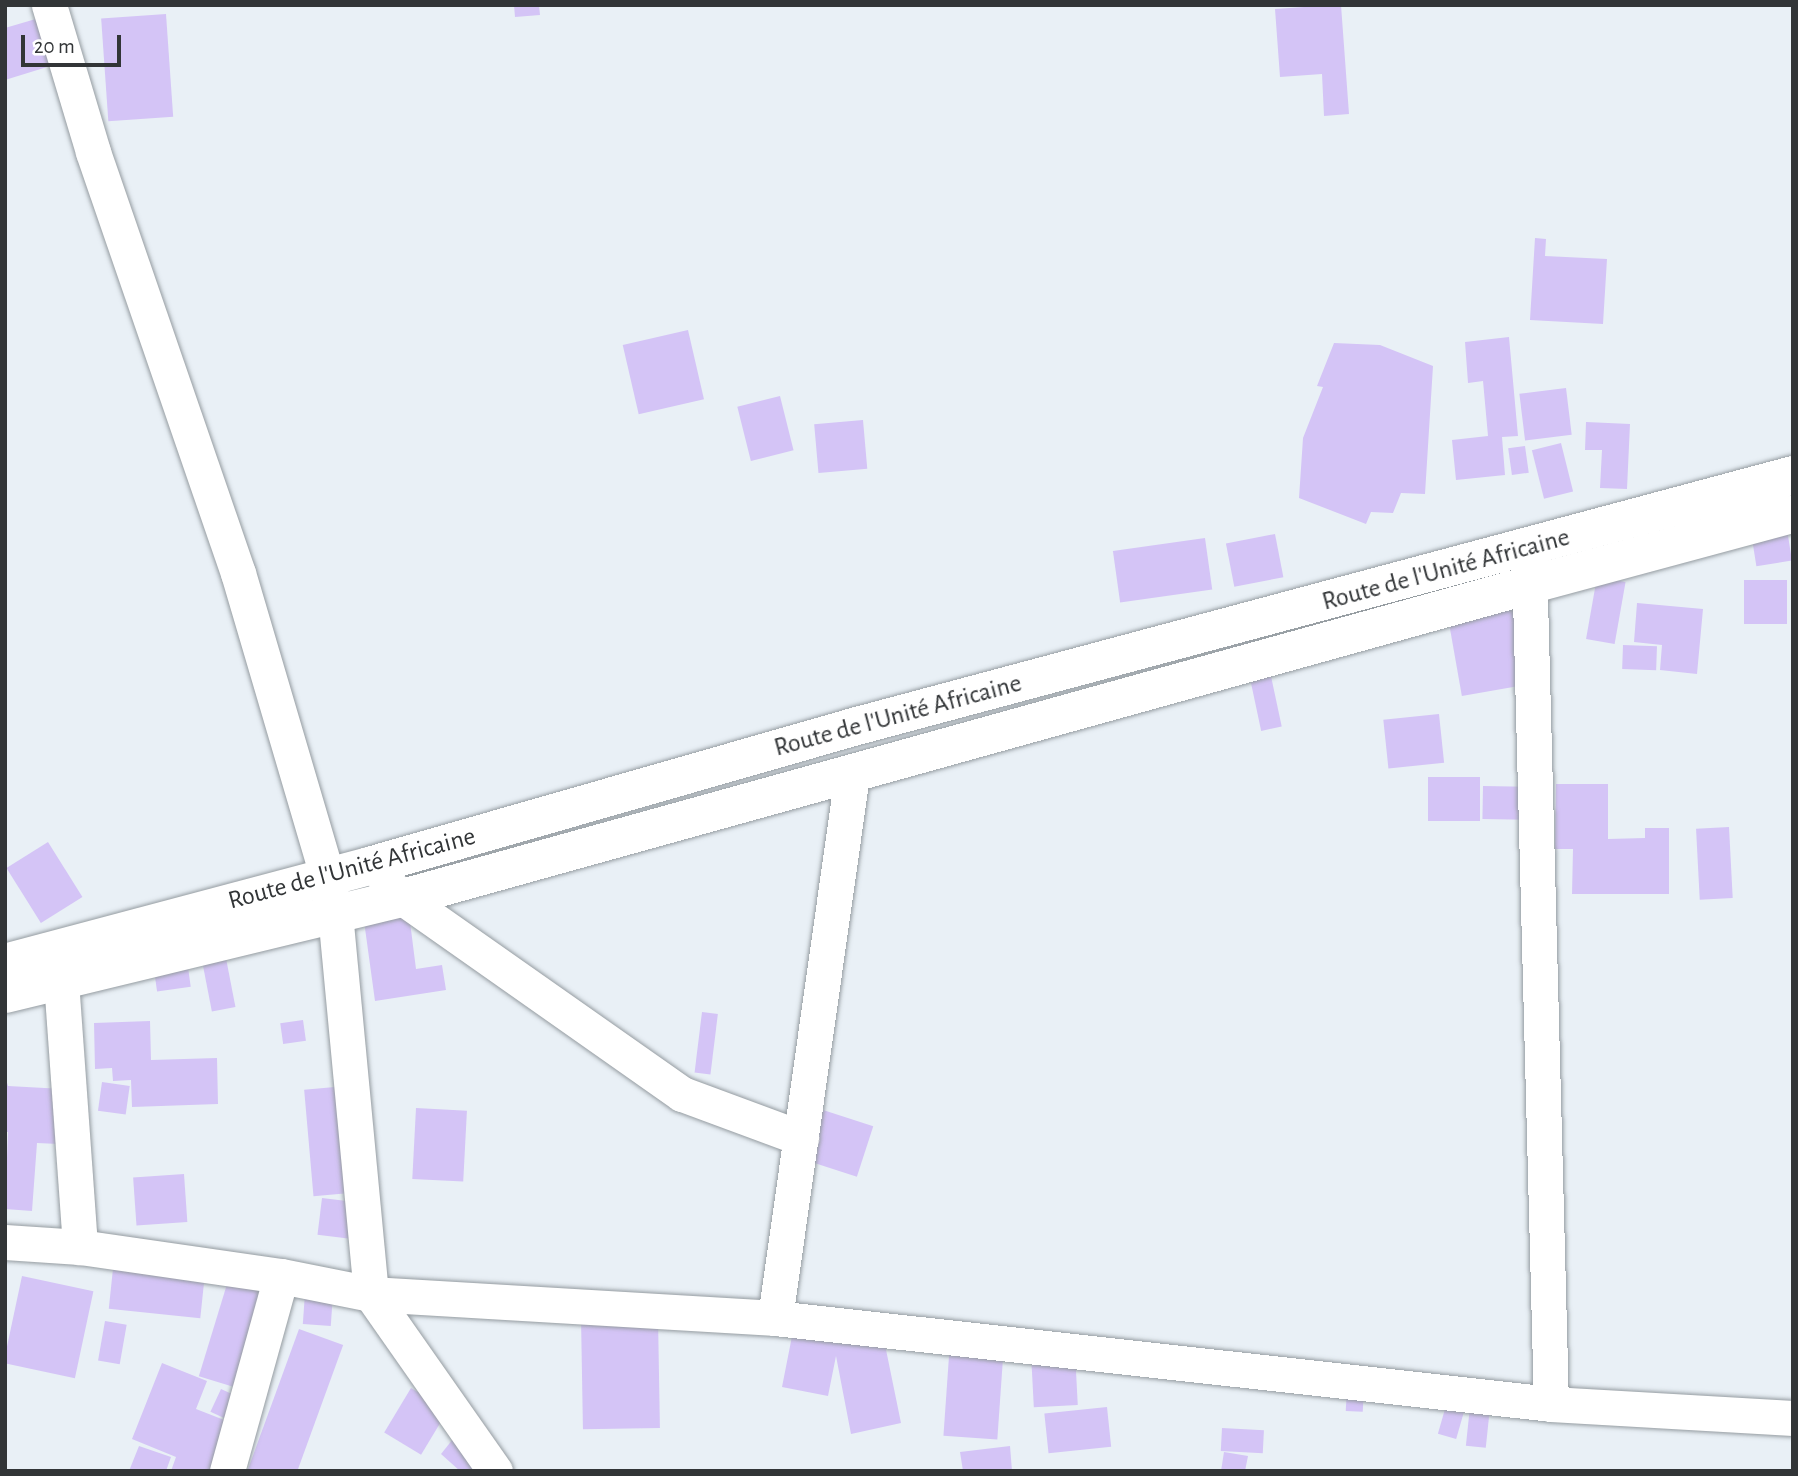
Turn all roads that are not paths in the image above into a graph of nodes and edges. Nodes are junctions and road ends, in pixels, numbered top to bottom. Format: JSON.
{"nodes":[{"id":1,"x":49,"y":5,"type":"edge"},
{"id":2,"x":1793,"y":475,"type":"edge"},
{"id":3,"x":1793,"y":514,"type":"edge"},
{"id":4,"x":1529,"y":566,"type":"junction"},
{"id":5,"x":852,"y":775,"type":"junction"},
{"id":6,"x":369,"y":866,"type":"junction"},
{"id":7,"x":327,"y":876,"type":"junction"},
{"id":8,"x":403,"y":898,"type":"junction"},
{"id":9,"x":335,"y":913,"type":"junction"},
{"id":10,"x":5,"y":963,"type":"edge"},
{"id":11,"x":61,"y":963,"type":"junction"},
{"id":12,"x":5,"y":994,"type":"edge"},
{"id":13,"x":801,"y":1138,"type":"junction"},
{"id":14,"x":5,"y":1242,"type":"edge"},
{"id":15,"x":80,"y":1247,"type":"junction"},
{"id":16,"x":281,"y":1276,"type":"junction"},
{"id":17,"x":371,"y":1294,"type":"junction"},
{"id":18,"x":775,"y":1318,"type":"junction"},
{"id":19,"x":1551,"y":1404,"type":"junction"},
{"id":20,"x":1793,"y":1418,"type":"edge"},
{"id":21,"x":227,"y":1471,"type":"edge"},
{"id":22,"x":495,"y":1471,"type":"edge"}],
"edges":[{"from":1,"to":7,"type":"street"},
{"from":2,"to":4,"type":"main road","name":"Route de l'Unité Africaine"},
{"from":3,"to":4,"type":"main road","name":"Route de l'Unité Africaine"},
{"from":4,"to":5,"type":"main road","name":"Route de l'Unité Africaine"},
{"from":4,"to":6,"type":"main road","name":"Route de l'Unité Africaine"},
{"from":4,"to":19,"type":"street"},
{"from":5,"to":8,"type":"main road","name":"Route de l'Unité Africaine"},
{"from":5,"to":13,"type":"street"},
{"from":6,"to":7,"type":"main road","name":"Route de l'Unité Africaine"},
{"from":6,"to":8,"type":"street"},
{"from":7,"to":9,"type":"street"},
{"from":7,"to":11,"type":"main road","name":"Route de l'Unité Africaine"},
{"from":8,"to":9,"type":"main road","name":"Route de l'Unité Africaine"},
{"from":8,"to":13,"type":"street"},
{"from":9,"to":11,"type":"main road","name":"Route de l'Unité Africaine"},
{"from":9,"to":17,"type":"street"},
{"from":10,"to":11,"type":"main road","name":"Route de l'Unité Africaine"},
{"from":11,"to":12,"type":"main road","name":"Route de l'Unité Africaine"},
{"from":11,"to":15,"type":"street"},
{"from":13,"to":18,"type":"street"},
{"from":14,"to":15,"type":"street"},
{"from":15,"to":16,"type":"street"},
{"from":16,"to":17,"type":"street"},
{"from":16,"to":21,"type":"street"},
{"from":17,"to":18,"type":"street"},
{"from":17,"to":22,"type":"street"},
{"from":18,"to":19,"type":"street"},
{"from":19,"to":20,"type":"street"}]}
